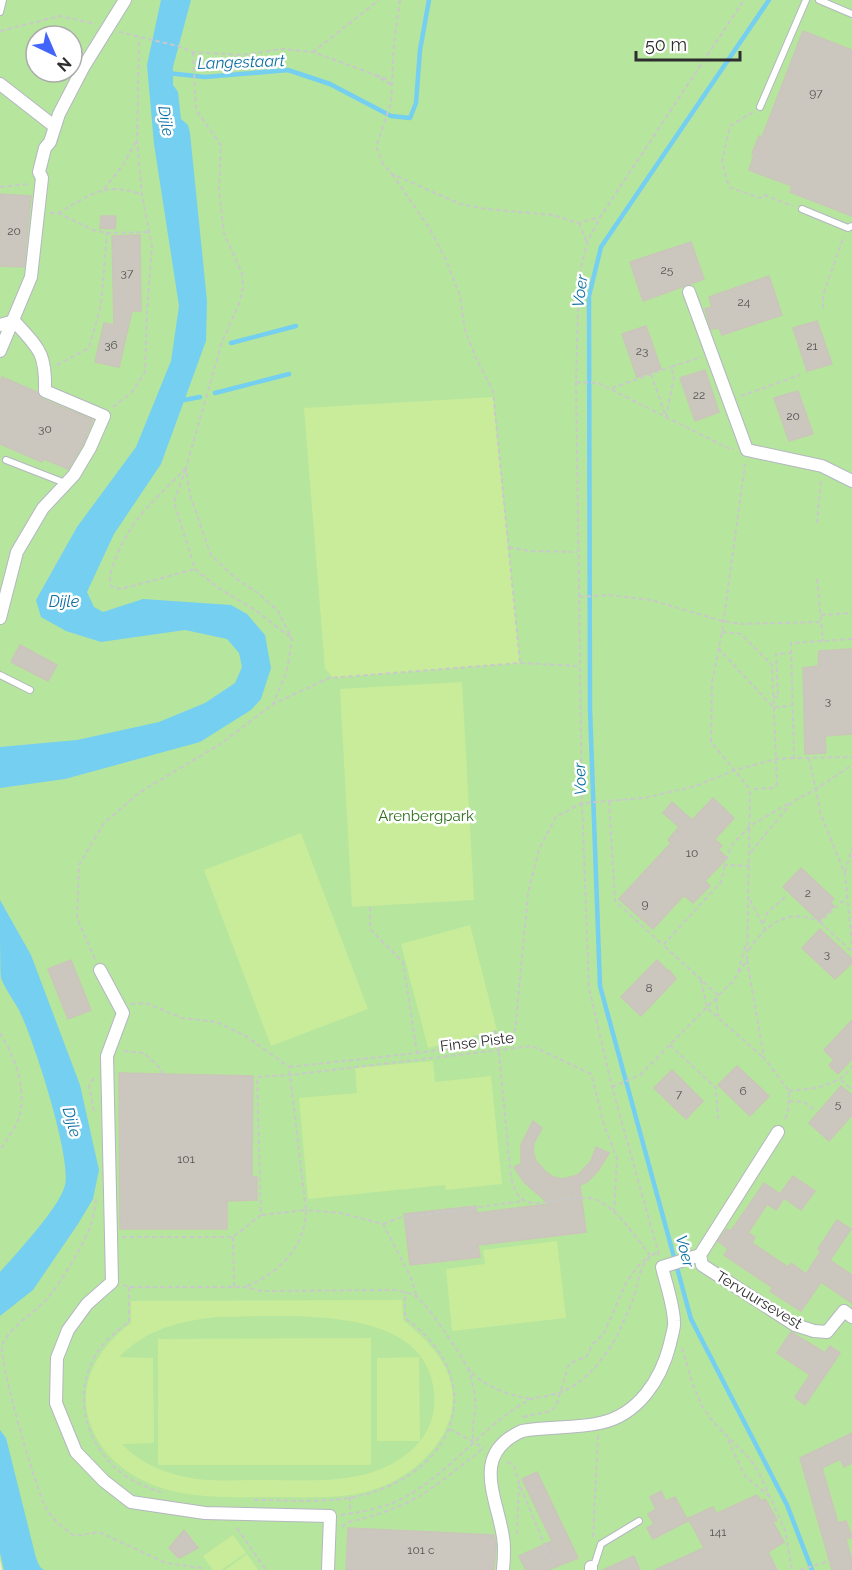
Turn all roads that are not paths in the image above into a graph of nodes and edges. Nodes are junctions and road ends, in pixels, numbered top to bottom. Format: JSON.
{"nodes":[{"id":1,"x":3,"y":0,"type":"edge"},
{"id":2,"x":125,"y":0,"type":"edge"},
{"id":3,"x":807,"y":0,"type":"edge"},
{"id":4,"x":819,"y":0,"type":"edge"},
{"id":5,"x":0,"y":12,"type":"edge"},
{"id":6,"x":852,"y":14,"type":"edge"},
{"id":7,"x":0,"y":84,"type":"edge"},
{"id":8,"x":760,"y":107,"type":"road end"},
{"id":9,"x":54,"y":126,"type":"junction"},
{"id":10,"x":802,"y":209,"type":"road end"},
{"id":11,"x":850,"y":227,"type":"edge"},
{"id":12,"x":689,"y":292,"type":"dead end"},
{"id":13,"x":14,"y":321,"type":"junction"},
{"id":14,"x":0,"y":325,"type":"edge"},
{"id":15,"x":0,"y":351,"type":"edge"},
{"id":16,"x":6,"y":460,"type":"dead end"},
{"id":17,"x":852,"y":481,"type":"edge"},
{"id":18,"x":65,"y":483,"type":"junction"},
{"id":19,"x":0,"y":618,"type":"edge"},
{"id":20,"x":0,"y":675,"type":"edge"},
{"id":21,"x":30,"y":690,"type":"dead end"},
{"id":22,"x":100,"y":970,"type":"road end"},
{"id":23,"x":778,"y":1132,"type":"road end"},
{"id":24,"x":694,"y":1257,"type":"junction"},
{"id":25,"x":852,"y":1317,"type":"edge"},
{"id":26,"x":639,"y":1521,"type":"dead end"},
{"id":27,"x":591,"y":1569,"type":"edge"},
{"id":28,"x":328,"y":1570,"type":"edge"},
{"id":29,"x":503,"y":1570,"type":"edge"}],
"edges":[{"from":1,"to":5,"type":"lane"},
{"from":2,"to":9,"type":"street"},
{"from":3,"to":8,"type":"lane"},
{"from":4,"to":6,"type":"lane"},
{"from":7,"to":9,"type":"street"},
{"from":9,"to":13,"type":"street"},
{"from":10,"to":11,"type":"lane"},
{"from":12,"to":17,"type":"street"},
{"from":13,"to":14,"type":"street"},
{"from":13,"to":15,"type":"street"},
{"from":13,"to":18,"type":"street"},
{"from":16,"to":18,"type":"lane"},
{"from":18,"to":19,"type":"street"},
{"from":20,"to":21,"type":"lane"},
{"from":22,"to":28,"type":"street"},
{"from":23,"to":24,"type":"street"},
{"from":24,"to":25,"type":"street","name":"Tervuursevest"},
{"from":24,"to":29,"type":"street"},
{"from":26,"to":27,"type":"lane"}]}
